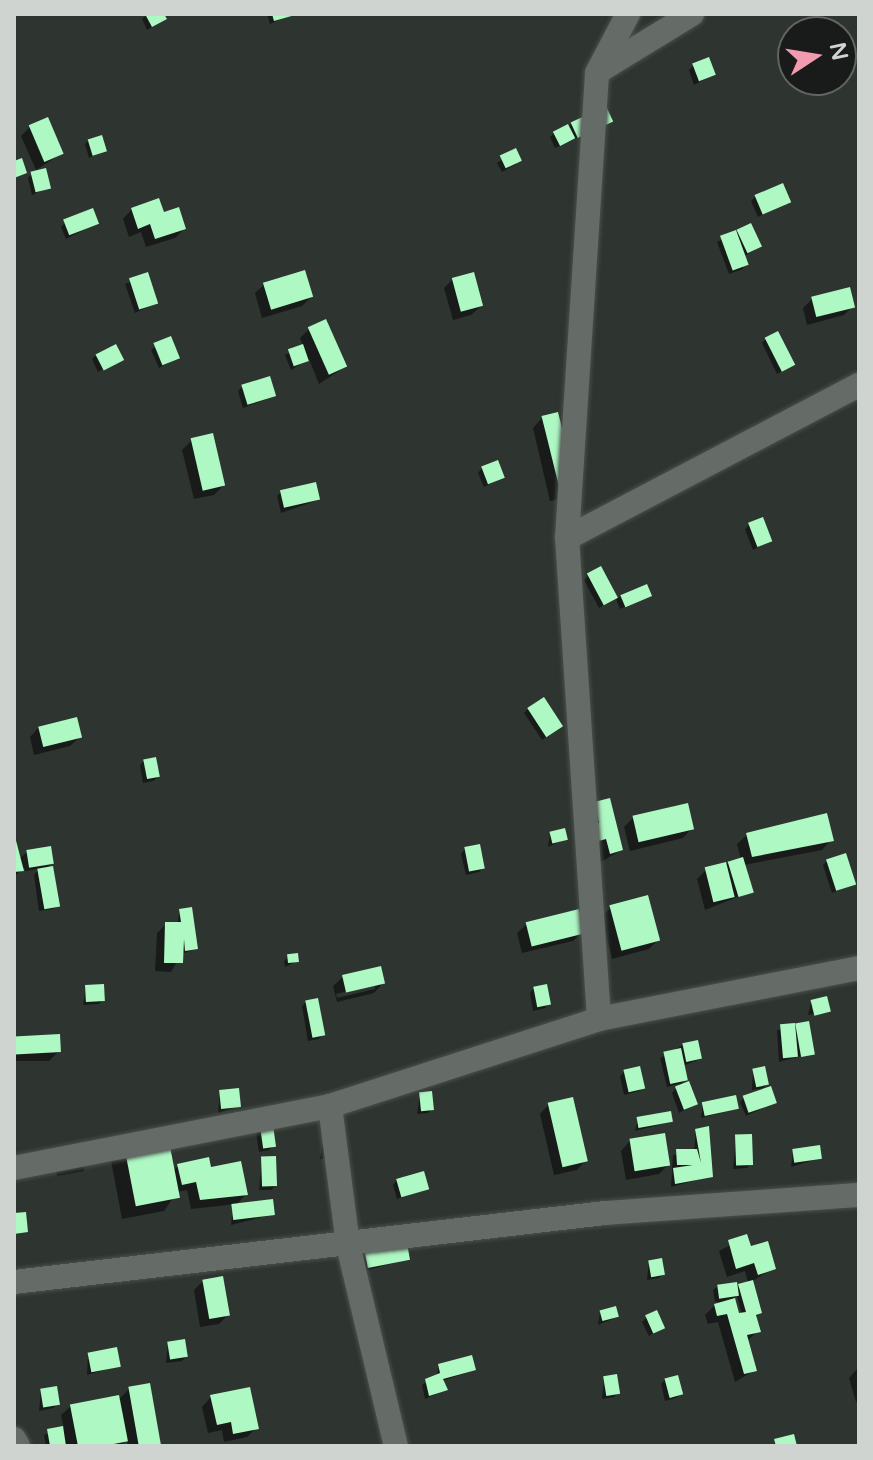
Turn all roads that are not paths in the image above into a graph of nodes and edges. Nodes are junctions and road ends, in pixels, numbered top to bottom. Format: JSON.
{"nodes":[{"id":1,"x":628,"y":14,"type":"edge"},
{"id":2,"x":692,"y":14,"type":"edge"},
{"id":3,"x":597,"y":73,"type":"junction"},
{"id":4,"x":859,"y":385,"type":"edge"},
{"id":5,"x":567,"y":538,"type":"junction"},
{"id":6,"x":859,"y":968,"type":"edge"},
{"id":7,"x":599,"y":1019,"type":"junction"},
{"id":8,"x":330,"y":1106,"type":"junction"},
{"id":9,"x":14,"y":1168,"type":"edge"},
{"id":10,"x":859,"y":1195,"type":"edge"},
{"id":11,"x":348,"y":1245,"type":"junction"},
{"id":12,"x":14,"y":1282,"type":"edge"},
{"id":13,"x":14,"y":1439,"type":"edge"},
{"id":14,"x":18,"y":1446,"type":"edge"},
{"id":15,"x":396,"y":1446,"type":"edge"}],
"edges":[{"from":1,"to":3,"type":"street"},
{"from":2,"to":3,"type":"street"},
{"from":3,"to":5,"type":"street"},
{"from":4,"to":5,"type":"street"},
{"from":5,"to":7,"type":"street"},
{"from":6,"to":7,"type":"street"},
{"from":7,"to":8,"type":"street"},
{"from":8,"to":9,"type":"street"},
{"from":8,"to":11,"type":"street"},
{"from":10,"to":11,"type":"street"},
{"from":11,"to":12,"type":"street"},
{"from":11,"to":15,"type":"street"},
{"from":13,"to":14,"type":"street"}]}
